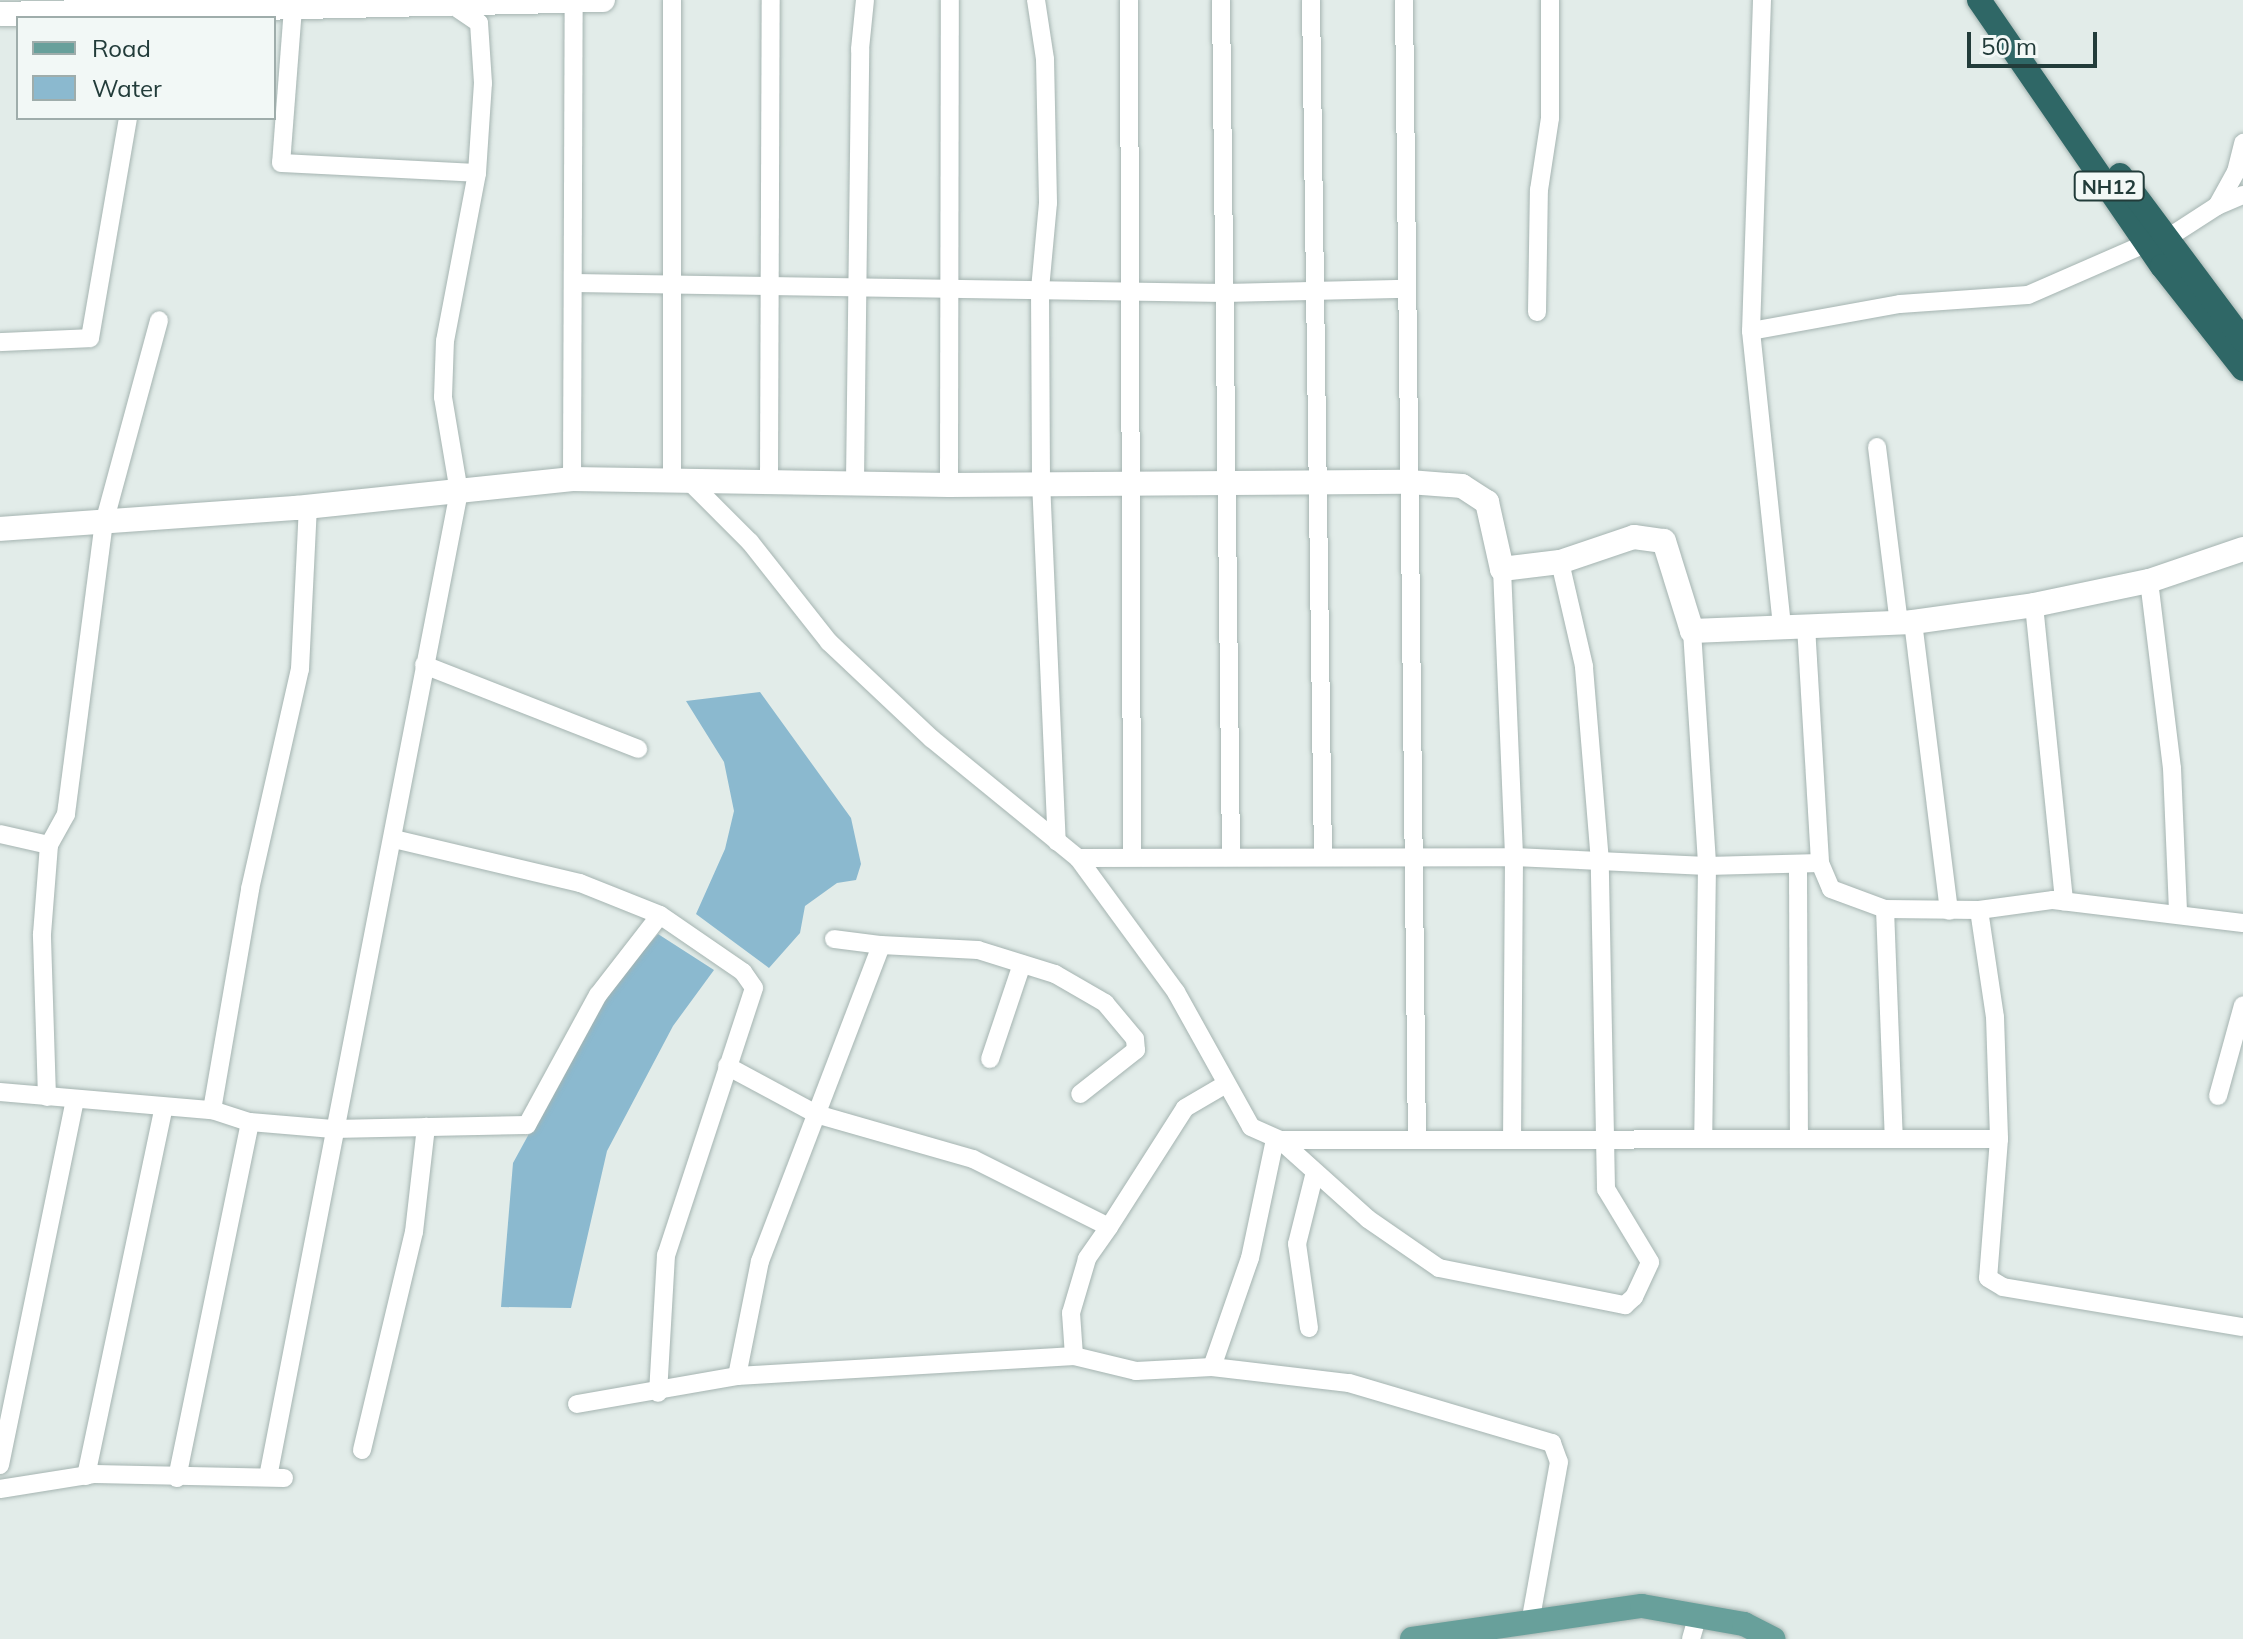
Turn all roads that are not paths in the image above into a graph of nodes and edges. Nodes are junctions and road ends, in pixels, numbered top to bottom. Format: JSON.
{"nodes":[{"id":1,"x":445,"y":0,"type":"edge"},
{"id":2,"x":574,"y":0,"type":"edge"},
{"id":3,"x":603,"y":0,"type":"edge"},
{"id":4,"x":672,"y":0,"type":"edge"},
{"id":5,"x":771,"y":0,"type":"edge"},
{"id":6,"x":865,"y":0,"type":"edge"},
{"id":7,"x":950,"y":0,"type":"edge"},
{"id":8,"x":1036,"y":0,"type":"edge"},
{"id":9,"x":1129,"y":0,"type":"edge"},
{"id":10,"x":1221,"y":0,"type":"edge"},
{"id":11,"x":1311,"y":0,"type":"edge"},
{"id":12,"x":1404,"y":0,"type":"edge"},
{"id":13,"x":1550,"y":0,"type":"edge"},
{"id":14,"x":1762,"y":0,"type":"edge"},
{"id":15,"x":1979,"y":0,"type":"edge"},
{"id":16,"x":1994,"y":0,"type":"edge"},
{"id":17,"x":293,"y":8,"type":"junction"},
{"id":18,"x":0,"y":14,"type":"edge"},
{"id":19,"x":145,"y":14,"type":"edge"},
{"id":20,"x":128,"y":120,"type":"edge"},
{"id":21,"x":2243,"y":143,"type":"edge"},
{"id":22,"x":477,"y":173,"type":"junction"},
{"id":23,"x":2243,"y":195,"type":"edge"},
{"id":24,"x":2217,"y":206,"type":"junction"},
{"id":25,"x":2156,"y":241,"type":"junction"},
{"id":26,"x":574,"y":283,"type":"junction"},
{"id":27,"x":766,"y":283,"type":"junction"},
{"id":28,"x":671,"y":285,"type":"junction"},
{"id":29,"x":857,"y":286,"type":"junction"},
{"id":30,"x":948,"y":289,"type":"junction"},
{"id":31,"x":1407,"y":289,"type":"junction"},
{"id":32,"x":1040,"y":290,"type":"junction"},
{"id":33,"x":1316,"y":291,"type":"junction"},
{"id":34,"x":1128,"y":292,"type":"junction"},
{"id":35,"x":1225,"y":293,"type":"junction"},
{"id":36,"x":1537,"y":312,"type":"dead end"},
{"id":37,"x":159,"y":320,"type":"dead end"},
{"id":38,"x":1751,"y":331,"type":"junction"},
{"id":39,"x":2243,"y":340,"type":"edge"},
{"id":40,"x":0,"y":342,"type":"edge"},
{"id":41,"x":2243,"y":369,"type":"edge"},
{"id":42,"x":1877,"y":447,"type":"dead end"},
{"id":43,"x":572,"y":479,"type":"junction"},
{"id":44,"x":679,"y":479,"type":"junction"},
{"id":45,"x":769,"y":479,"type":"junction"},
{"id":46,"x":855,"y":481,"type":"junction"},
{"id":47,"x":1041,"y":481,"type":"junction"},
{"id":48,"x":1319,"y":482,"type":"junction"},
{"id":49,"x":1409,"y":482,"type":"junction"},
{"id":50,"x":1127,"y":483,"type":"junction"},
{"id":51,"x":1228,"y":483,"type":"junction"},
{"id":52,"x":949,"y":485,"type":"junction"},
{"id":53,"x":459,"y":492,"type":"junction"},
{"id":54,"x":308,"y":507,"type":"junction"},
{"id":55,"x":104,"y":523,"type":"junction"},
{"id":56,"x":0,"y":529,"type":"edge"},
{"id":57,"x":2243,"y":549,"type":"edge"},
{"id":58,"x":1560,"y":562,"type":"junction"},
{"id":59,"x":1502,"y":569,"type":"junction"},
{"id":60,"x":2149,"y":581,"type":"junction"},
{"id":61,"x":2034,"y":605,"type":"junction"},
{"id":62,"x":1906,"y":622,"type":"junction"},
{"id":63,"x":1794,"y":626,"type":"junction"},
{"id":64,"x":1692,"y":631,"type":"junction"},
{"id":65,"x":424,"y":665,"type":"junction"},
{"id":66,"x":638,"y":749,"type":"dead end"},
{"id":67,"x":0,"y":834,"type":"edge"},
{"id":68,"x":394,"y":839,"type":"junction"},
{"id":69,"x":1057,"y":842,"type":"junction"},
{"id":70,"x":49,"y":845,"type":"junction"},
{"id":71,"x":1231,"y":855,"type":"junction"},
{"id":72,"x":1132,"y":856,"type":"junction"},
{"id":73,"x":1413,"y":856,"type":"junction"},
{"id":74,"x":1323,"y":857,"type":"junction"},
{"id":75,"x":1514,"y":857,"type":"junction"},
{"id":76,"x":1078,"y":858,"type":"junction"},
{"id":77,"x":1600,"y":862,"type":"junction"},
{"id":78,"x":1820,"y":863,"type":"junction"},
{"id":79,"x":1707,"y":866,"type":"junction"},
{"id":80,"x":1798,"y":866,"type":"junction"},
{"id":81,"x":2064,"y":901,"type":"junction"},
{"id":82,"x":1885,"y":909,"type":"junction"},
{"id":83,"x":1979,"y":910,"type":"junction"},
{"id":84,"x":1949,"y":911,"type":"junction"},
{"id":85,"x":2178,"y":912,"type":"junction"},
{"id":86,"x":660,"y":915,"type":"junction"},
{"id":87,"x":2243,"y":923,"type":"edge"},
{"id":88,"x":834,"y":939,"type":"dead end"},
{"id":89,"x":881,"y":945,"type":"junction"},
{"id":90,"x":1022,"y":964,"type":"junction"},
{"id":91,"x":2243,"y":1005,"type":"edge"},
{"id":92,"x":2240,"y":1030,"type":"edge"},
{"id":93,"x":990,"y":1059,"type":"dead end"},
{"id":94,"x":727,"y":1066,"type":"junction"},
{"id":95,"x":1226,"y":1084,"type":"junction"},
{"id":96,"x":0,"y":1092,"type":"edge"},
{"id":97,"x":1080,"y":1094,"type":"dead end"},
{"id":98,"x":2218,"y":1096,"type":"dead end"},
{"id":99,"x":47,"y":1097,"type":"junction"},
{"id":100,"x":75,"y":1100,"type":"junction"},
{"id":101,"x":164,"y":1107,"type":"junction"},
{"id":102,"x":212,"y":1110,"type":"junction"},
{"id":103,"x":816,"y":1114,"type":"junction"},
{"id":104,"x":250,"y":1122,"type":"junction"},
{"id":105,"x":426,"y":1127,"type":"junction"},
{"id":106,"x":333,"y":1129,"type":"junction"},
{"id":107,"x":1703,"y":1137,"type":"junction"},
{"id":108,"x":1512,"y":1138,"type":"junction"},
{"id":109,"x":1278,"y":1139,"type":"junction"},
{"id":110,"x":1417,"y":1139,"type":"junction"},
{"id":111,"x":1799,"y":1139,"type":"junction"},
{"id":112,"x":1894,"y":1139,"type":"junction"},
{"id":113,"x":1999,"y":1139,"type":"junction"},
{"id":114,"x":1605,"y":1140,"type":"junction"},
{"id":115,"x":1315,"y":1172,"type":"junction"},
{"id":116,"x":1109,"y":1227,"type":"junction"},
{"id":117,"x":2243,"y":1327,"type":"edge"},
{"id":118,"x":1309,"y":1328,"type":"dead end"},
{"id":119,"x":1074,"y":1356,"type":"junction"},
{"id":120,"x":1212,"y":1367,"type":"junction"},
{"id":121,"x":737,"y":1376,"type":"junction"},
{"id":122,"x":658,"y":1393,"type":"junction"},
{"id":123,"x":577,"y":1404,"type":"dead end"},
{"id":124,"x":362,"y":1450,"type":"dead end"},
{"id":125,"x":0,"y":1465,"type":"edge"},
{"id":126,"x":86,"y":1476,"type":"junction"},
{"id":127,"x":177,"y":1478,"type":"junction"},
{"id":128,"x":0,"y":1489,"type":"edge"},
{"id":129,"x":1698,"y":1614,"type":"junction"},
{"id":130,"x":1530,"y":1623,"type":"junction"},
{"id":131,"x":1412,"y":1639,"type":"edge"},
{"id":132,"x":1691,"y":1639,"type":"edge"},
{"id":133,"x":1773,"y":1639,"type":"edge"}],
"edges":[{"from":1,"to":2,"type":"street"},
{"from":1,"to":17,"type":"street"},
{"from":1,"to":22,"type":"street"},
{"from":2,"to":3,"type":"street"},
{"from":2,"to":26,"type":"street"},
{"from":4,"to":28,"type":"street"},
{"from":5,"to":27,"type":"street"},
{"from":6,"to":29,"type":"street"},
{"from":7,"to":30,"type":"street"},
{"from":8,"to":32,"type":"street"},
{"from":9,"to":34,"type":"street"},
{"from":10,"to":35,"type":"street"},
{"from":11,"to":33,"type":"street"},
{"from":12,"to":31,"type":"street"},
{"from":13,"to":36,"type":"street"},
{"from":14,"to":38,"type":"street"},
{"from":15,"to":25,"type":"highway","number":"NH12"},
{"from":16,"to":25,"type":"highway","number":"NH12"},
{"from":17,"to":19,"type":"street"},
{"from":17,"to":22,"type":"street"},
{"from":18,"to":19,"type":"street"},
{"from":20,"to":40,"type":"street"},
{"from":21,"to":24,"type":"street"},
{"from":22,"to":53,"type":"street"},
{"from":23,"to":24,"type":"street"},
{"from":24,"to":25,"type":"street"},
{"from":25,"to":38,"type":"street"},
{"from":25,"to":39,"type":"highway","number":"NH12"},
{"from":25,"to":41,"type":"highway","number":"NH12"},
{"from":26,"to":28,"type":"street"},
{"from":26,"to":43,"type":"street"},
{"from":27,"to":28,"type":"street"},
{"from":27,"to":29,"type":"street"},
{"from":27,"to":45,"type":"street"},
{"from":28,"to":44,"type":"street"},
{"from":29,"to":30,"type":"street"},
{"from":29,"to":46,"type":"street"},
{"from":30,"to":32,"type":"street"},
{"from":30,"to":52,"type":"street"},
{"from":31,"to":33,"type":"street"},
{"from":31,"to":49,"type":"street"},
{"from":32,"to":34,"type":"street"},
{"from":32,"to":47,"type":"street"},
{"from":33,"to":35,"type":"street"},
{"from":33,"to":48,"type":"street"},
{"from":34,"to":35,"type":"street"},
{"from":34,"to":50,"type":"street"},
{"from":35,"to":51,"type":"street"},
{"from":37,"to":55,"type":"street"},
{"from":38,"to":63,"type":"street"},
{"from":42,"to":62,"type":"street"},
{"from":43,"to":44,"type":"street"},
{"from":43,"to":53,"type":"street"},
{"from":44,"to":45,"type":"street"},
{"from":44,"to":69,"type":"street"},
{"from":45,"to":46,"type":"street"},
{"from":46,"to":52,"type":"street"},
{"from":47,"to":50,"type":"street"},
{"from":47,"to":52,"type":"street"},
{"from":47,"to":69,"type":"street"},
{"from":48,"to":49,"type":"street"},
{"from":48,"to":51,"type":"street"},
{"from":48,"to":74,"type":"street"},
{"from":49,"to":59,"type":"street"},
{"from":49,"to":73,"type":"street"},
{"from":50,"to":51,"type":"street"},
{"from":50,"to":72,"type":"street"},
{"from":51,"to":71,"type":"street"},
{"from":53,"to":54,"type":"street"},
{"from":53,"to":65,"type":"street"},
{"from":54,"to":55,"type":"street"},
{"from":54,"to":102,"type":"street"},
{"from":55,"to":56,"type":"street"},
{"from":55,"to":70,"type":"street"},
{"from":57,"to":60,"type":"street"},
{"from":58,"to":59,"type":"street"},
{"from":58,"to":64,"type":"street"},
{"from":58,"to":77,"type":"street"},
{"from":59,"to":75,"type":"street"},
{"from":60,"to":61,"type":"street"},
{"from":60,"to":85,"type":"street"},
{"from":61,"to":62,"type":"street"},
{"from":61,"to":81,"type":"street"},
{"from":62,"to":63,"type":"street"},
{"from":62,"to":84,"type":"street"},
{"from":63,"to":64,"type":"street"},
{"from":63,"to":78,"type":"street"},
{"from":64,"to":79,"type":"street"},
{"from":65,"to":66,"type":"street"},
{"from":65,"to":68,"type":"street"},
{"from":67,"to":70,"type":"street"},
{"from":68,"to":86,"type":"street"},
{"from":68,"to":106,"type":"street"},
{"from":69,"to":76,"type":"street"},
{"from":70,"to":99,"type":"street"},
{"from":71,"to":72,"type":"street"},
{"from":71,"to":74,"type":"street"},
{"from":72,"to":76,"type":"street"},
{"from":73,"to":74,"type":"street"},
{"from":73,"to":75,"type":"street"},
{"from":73,"to":110,"type":"street"},
{"from":75,"to":77,"type":"street"},
{"from":75,"to":108,"type":"street"},
{"from":76,"to":95,"type":"street"},
{"from":77,"to":79,"type":"street"},
{"from":77,"to":114,"type":"street"},
{"from":78,"to":80,"type":"street"},
{"from":78,"to":82,"type":"street"},
{"from":79,"to":80,"type":"street"},
{"from":79,"to":107,"type":"street"},
{"from":80,"to":111,"type":"street"},
{"from":81,"to":83,"type":"street"},
{"from":81,"to":85,"type":"street"},
{"from":82,"to":84,"type":"street"},
{"from":82,"to":112,"type":"street"},
{"from":83,"to":84,"type":"street"},
{"from":83,"to":113,"type":"street"},
{"from":85,"to":87,"type":"street"},
{"from":86,"to":94,"type":"street"},
{"from":86,"to":105,"type":"street"},
{"from":88,"to":89,"type":"street"},
{"from":89,"to":90,"type":"street"},
{"from":89,"to":103,"type":"street"},
{"from":90,"to":93,"type":"street"},
{"from":90,"to":97,"type":"street"},
{"from":91,"to":92,"type":"street"},
{"from":92,"to":98,"type":"street"},
{"from":94,"to":103,"type":"street"},
{"from":94,"to":122,"type":"street"},
{"from":95,"to":109,"type":"street"},
{"from":95,"to":116,"type":"street"},
{"from":96,"to":99,"type":"street"},
{"from":99,"to":100,"type":"street"},
{"from":100,"to":101,"type":"street"},
{"from":100,"to":125,"type":"street"},
{"from":101,"to":102,"type":"street"},
{"from":101,"to":126,"type":"street"},
{"from":102,"to":104,"type":"street"},
{"from":103,"to":116,"type":"street"},
{"from":103,"to":121,"type":"street"},
{"from":104,"to":106,"type":"street"},
{"from":104,"to":127,"type":"street"},
{"from":105,"to":106,"type":"street"},
{"from":105,"to":124,"type":"street"},
{"from":106,"to":127,"type":"street"},
{"from":107,"to":111,"type":"street"},
{"from":107,"to":114,"type":"street"},
{"from":108,"to":110,"type":"street"},
{"from":108,"to":114,"type":"street"},
{"from":109,"to":110,"type":"street"},
{"from":109,"to":115,"type":"street"},
{"from":109,"to":120,"type":"street"},
{"from":111,"to":112,"type":"street"},
{"from":112,"to":113,"type":"street"},
{"from":113,"to":117,"type":"street"},
{"from":114,"to":115,"type":"street"},
{"from":115,"to":118,"type":"street"},
{"from":116,"to":119,"type":"street"},
{"from":119,"to":120,"type":"street"},
{"from":119,"to":121,"type":"street"},
{"from":120,"to":130,"type":"street"},
{"from":121,"to":122,"type":"street"},
{"from":122,"to":123,"type":"street"},
{"from":126,"to":127,"type":"street"},
{"from":126,"to":128,"type":"street"},
{"from":129,"to":130,"type":"main road"},
{"from":129,"to":132,"type":"street"},
{"from":129,"to":133,"type":"main road"},
{"from":130,"to":131,"type":"main road"}]}
